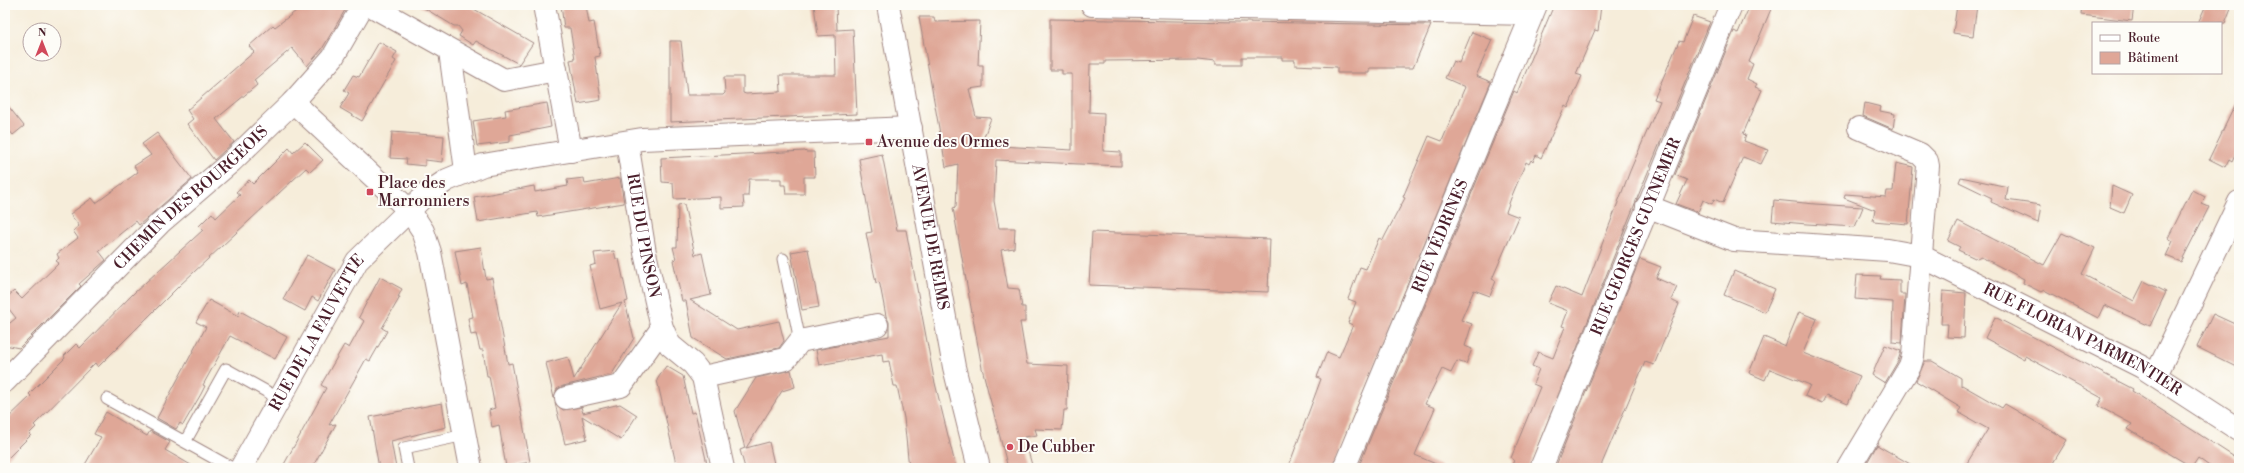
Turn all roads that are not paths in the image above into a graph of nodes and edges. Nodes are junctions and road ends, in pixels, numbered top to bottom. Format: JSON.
{"nodes":[{"id":1,"x":363,"y":5,"type":"edge"},
{"id":2,"x":370,"y":5,"type":"edge"},
{"id":3,"x":544,"y":5,"type":"edge"},
{"id":4,"x":888,"y":5,"type":"edge"},
{"id":5,"x":1092,"y":5,"type":"edge"},
{"id":6,"x":1731,"y":5,"type":"edge"},
{"id":7,"x":1534,"y":9,"type":"edge"},
{"id":8,"x":450,"y":51,"type":"junction"},
{"id":9,"x":556,"y":70,"type":"junction"},
{"id":10,"x":293,"y":102,"type":"junction"},
{"id":11,"x":911,"y":128,"type":"junction"},
{"id":12,"x":1859,"y":128,"type":"dead end"},
{"id":13,"x":627,"y":142,"type":"junction"},
{"id":14,"x":571,"y":151,"type":"junction"},
{"id":15,"x":466,"y":171,"type":"junction"},
{"id":16,"x":2239,"y":202,"type":"edge"},
{"id":17,"x":1648,"y":206,"type":"junction"},
{"id":18,"x":410,"y":211,"type":"junction"},
{"id":19,"x":1921,"y":256,"type":"junction"},
{"id":20,"x":783,"y":259,"type":"dead end"},
{"id":21,"x":877,"y":325,"type":"dead end"},
{"id":22,"x":662,"y":328,"type":"junction"},
{"id":23,"x":800,"y":341,"type":"junction"},
{"id":24,"x":7,"y":375,"type":"edge"},
{"id":25,"x":2156,"y":375,"type":"junction"},
{"id":26,"x":703,"y":377,"type":"junction"},
{"id":27,"x":566,"y":398,"type":"dead end"},
{"id":28,"x":107,"y":399,"type":"dead end"},
{"id":29,"x":280,"y":399,"type":"junction"},
{"id":30,"x":2239,"y":430,"type":"edge"},
{"id":31,"x":465,"y":435,"type":"junction"},
{"id":32,"x":185,"y":442,"type":"junction"},
{"id":33,"x":232,"y":468,"type":"edge"},
{"id":34,"x":241,"y":468,"type":"edge"},
{"id":35,"x":408,"y":468,"type":"edge"},
{"id":36,"x":471,"y":468,"type":"edge"},
{"id":37,"x":723,"y":468,"type":"edge"},
{"id":38,"x":979,"y":468,"type":"edge"},
{"id":39,"x":1344,"y":468,"type":"edge"},
{"id":40,"x":1541,"y":468,"type":"edge"},
{"id":41,"x":1849,"y":468,"type":"edge"}],
"edges":[{"from":1,"to":10,"type":"street","name":"CHEMIN DES BOURGEOIS"},
{"from":2,"to":8,"type":"street"},
{"from":3,"to":9,"type":"street"},
{"from":4,"to":11,"type":"street","name":"AVENUE DE REIMS"},
{"from":5,"to":7,"type":"street"},
{"from":6,"to":17,"type":"street","name":"RUE GEORGES GUYNEMER"},
{"from":7,"to":39,"type":"street","name":"RUE VÉDRINES"},
{"from":8,"to":9,"type":"street"},
{"from":8,"to":15,"type":"street"},
{"from":9,"to":14,"type":"street"},
{"from":10,"to":18,"type":"street"},
{"from":10,"to":24,"type":"street","name":"CHEMIN DES BOURGEOIS"},
{"from":11,"to":13,"type":"street"},
{"from":11,"to":38,"type":"street","name":"AVENUE DE REIMS"},
{"from":12,"to":19,"type":"street"},
{"from":13,"to":14,"type":"street"},
{"from":13,"to":22,"type":"street","name":"RUE DU PINSON"},
{"from":14,"to":15,"type":"street"},
{"from":15,"to":18,"type":"street"},
{"from":16,"to":25,"type":"street"},
{"from":17,"to":19,"type":"street","name":"RUE FLORIAN PARMENTIER"},
{"from":17,"to":40,"type":"street","name":"RUE GEORGES GUYNEMER"},
{"from":18,"to":29,"type":"street","name":"RUE DE LA FAUVETTE"},
{"from":18,"to":31,"type":"street"},
{"from":19,"to":25,"type":"street","name":"RUE FLORIAN PARMENTIER"},
{"from":19,"to":41,"type":"street"},
{"from":20,"to":23,"type":"lane"},
{"from":21,"to":23,"type":"street"},
{"from":22,"to":26,"type":"street","name":"RUE DU PINSON"},
{"from":22,"to":27,"type":"street"},
{"from":23,"to":26,"type":"street"},
{"from":25,"to":30,"type":"street","name":"RUE FLORIAN PARMENTIER"},
{"from":26,"to":37,"type":"street","name":"RUE DU PINSON"},
{"from":28,"to":32,"type":"lane"},
{"from":29,"to":32,"type":"lane"},
{"from":29,"to":34,"type":"street","name":"RUE DE LA FAUVETTE"},
{"from":31,"to":35,"type":"lane"},
{"from":31,"to":36,"type":"street"},
{"from":32,"to":33,"type":"lane"}]}
